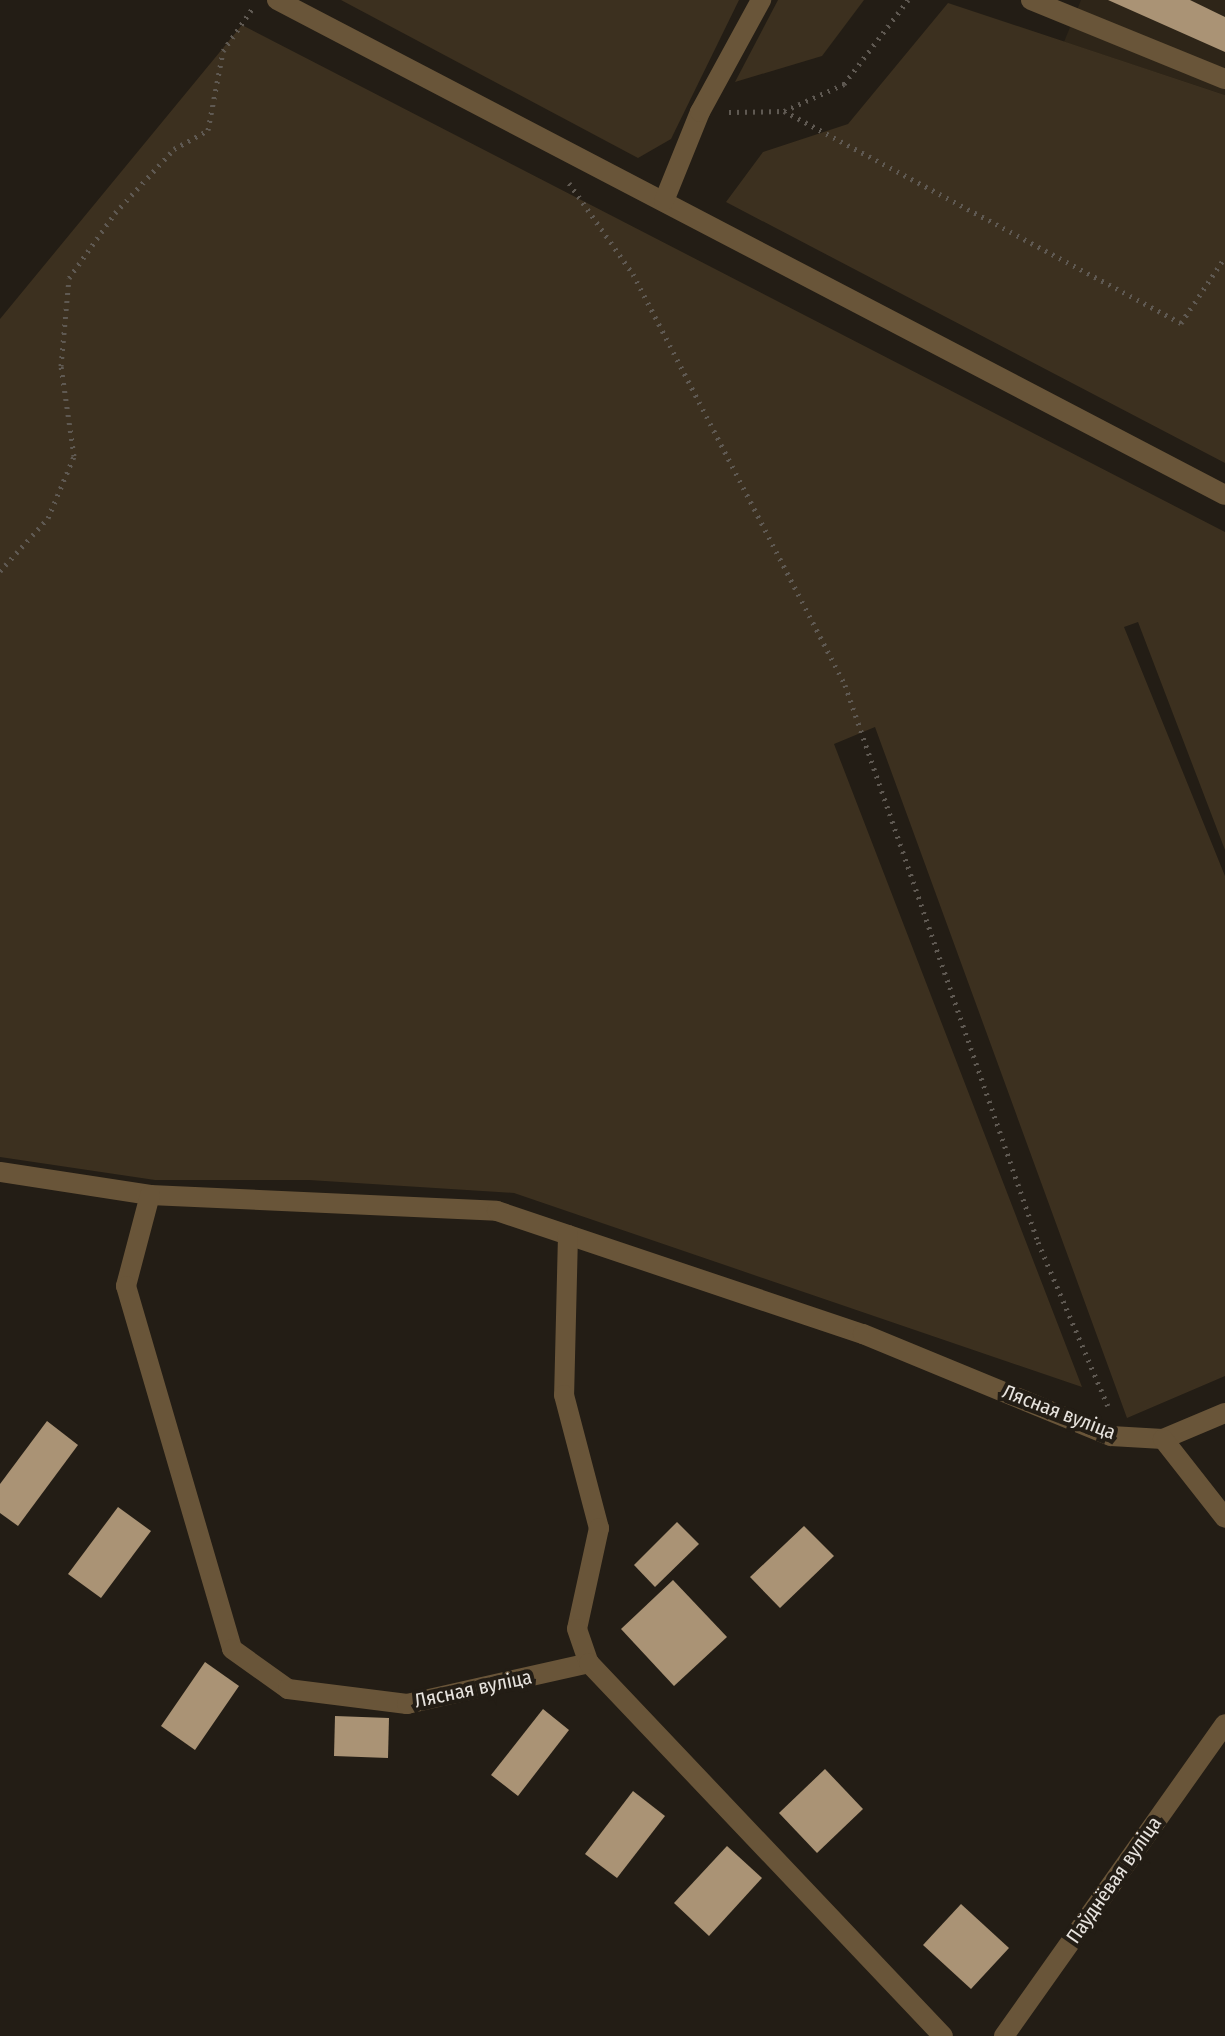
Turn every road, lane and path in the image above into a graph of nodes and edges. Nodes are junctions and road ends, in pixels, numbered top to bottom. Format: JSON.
{"nodes":[{"id":1,"x":258,"y":0,"type":"edge"},
{"id":2,"x":277,"y":0,"type":"edge"},
{"id":3,"x":761,"y":0,"type":"edge"},
{"id":4,"x":908,"y":0,"type":"edge"},
{"id":5,"x":1031,"y":0,"type":"edge"},
{"id":6,"x":1225,"y":79,"type":"edge"},
{"id":7,"x":784,"y":111,"type":"junction"},
{"id":8,"x":700,"y":112,"type":"junction"},
{"id":9,"x":563,"y":175,"type":"dead end"},
{"id":10,"x":664,"y":201,"type":"junction"},
{"id":11,"x":1225,"y":257,"type":"edge"},
{"id":12,"x":1225,"y":495,"type":"edge"},
{"id":13,"x":0,"y":571,"type":"edge"},
{"id":14,"x":0,"y":1172,"type":"edge"},
{"id":15,"x":150,"y":1195,"type":"junction"},
{"id":16,"x":568,"y":1235,"type":"junction"},
{"id":17,"x":1225,"y":1413,"type":"edge"},
{"id":18,"x":1125,"y":1437,"type":"junction"},
{"id":19,"x":1163,"y":1439,"type":"junction"},
{"id":20,"x":1225,"y":1518,"type":"edge"},
{"id":21,"x":589,"y":1663,"type":"junction"},
{"id":22,"x":1225,"y":1724,"type":"edge"},
{"id":23,"x":943,"y":2036,"type":"edge"},
{"id":24,"x":1004,"y":2036,"type":"edge"}],
"edges":[{"from":1,"to":13,"type":"path"},
{"from":2,"to":10,"type":"street"},
{"from":3,"to":8,"type":"street"},
{"from":4,"to":7,"type":"path"},
{"from":5,"to":6,"type":"street"},
{"from":7,"to":8,"type":"path"},
{"from":7,"to":11,"type":"path"},
{"from":8,"to":10,"type":"street"},
{"from":9,"to":18,"type":"path"},
{"from":10,"to":12,"type":"street"},
{"from":14,"to":15,"type":"street","name":"Лясная вуліца"},
{"from":15,"to":16,"type":"street","name":"Лясная вуліца"},
{"from":15,"to":21,"type":"street","name":"Лясная вуліца"},
{"from":16,"to":18,"type":"street","name":"Лясная вуліца"},
{"from":16,"to":21,"type":"street"},
{"from":17,"to":19,"type":"street","name":"Лясная вуліца"},
{"from":18,"to":19,"type":"street","name":"Лясная вуліца"},
{"from":19,"to":20,"type":"street"},
{"from":21,"to":23,"type":"street"},
{"from":22,"to":24,"type":"street","name":"Паўднёвая вуліца"}]}
